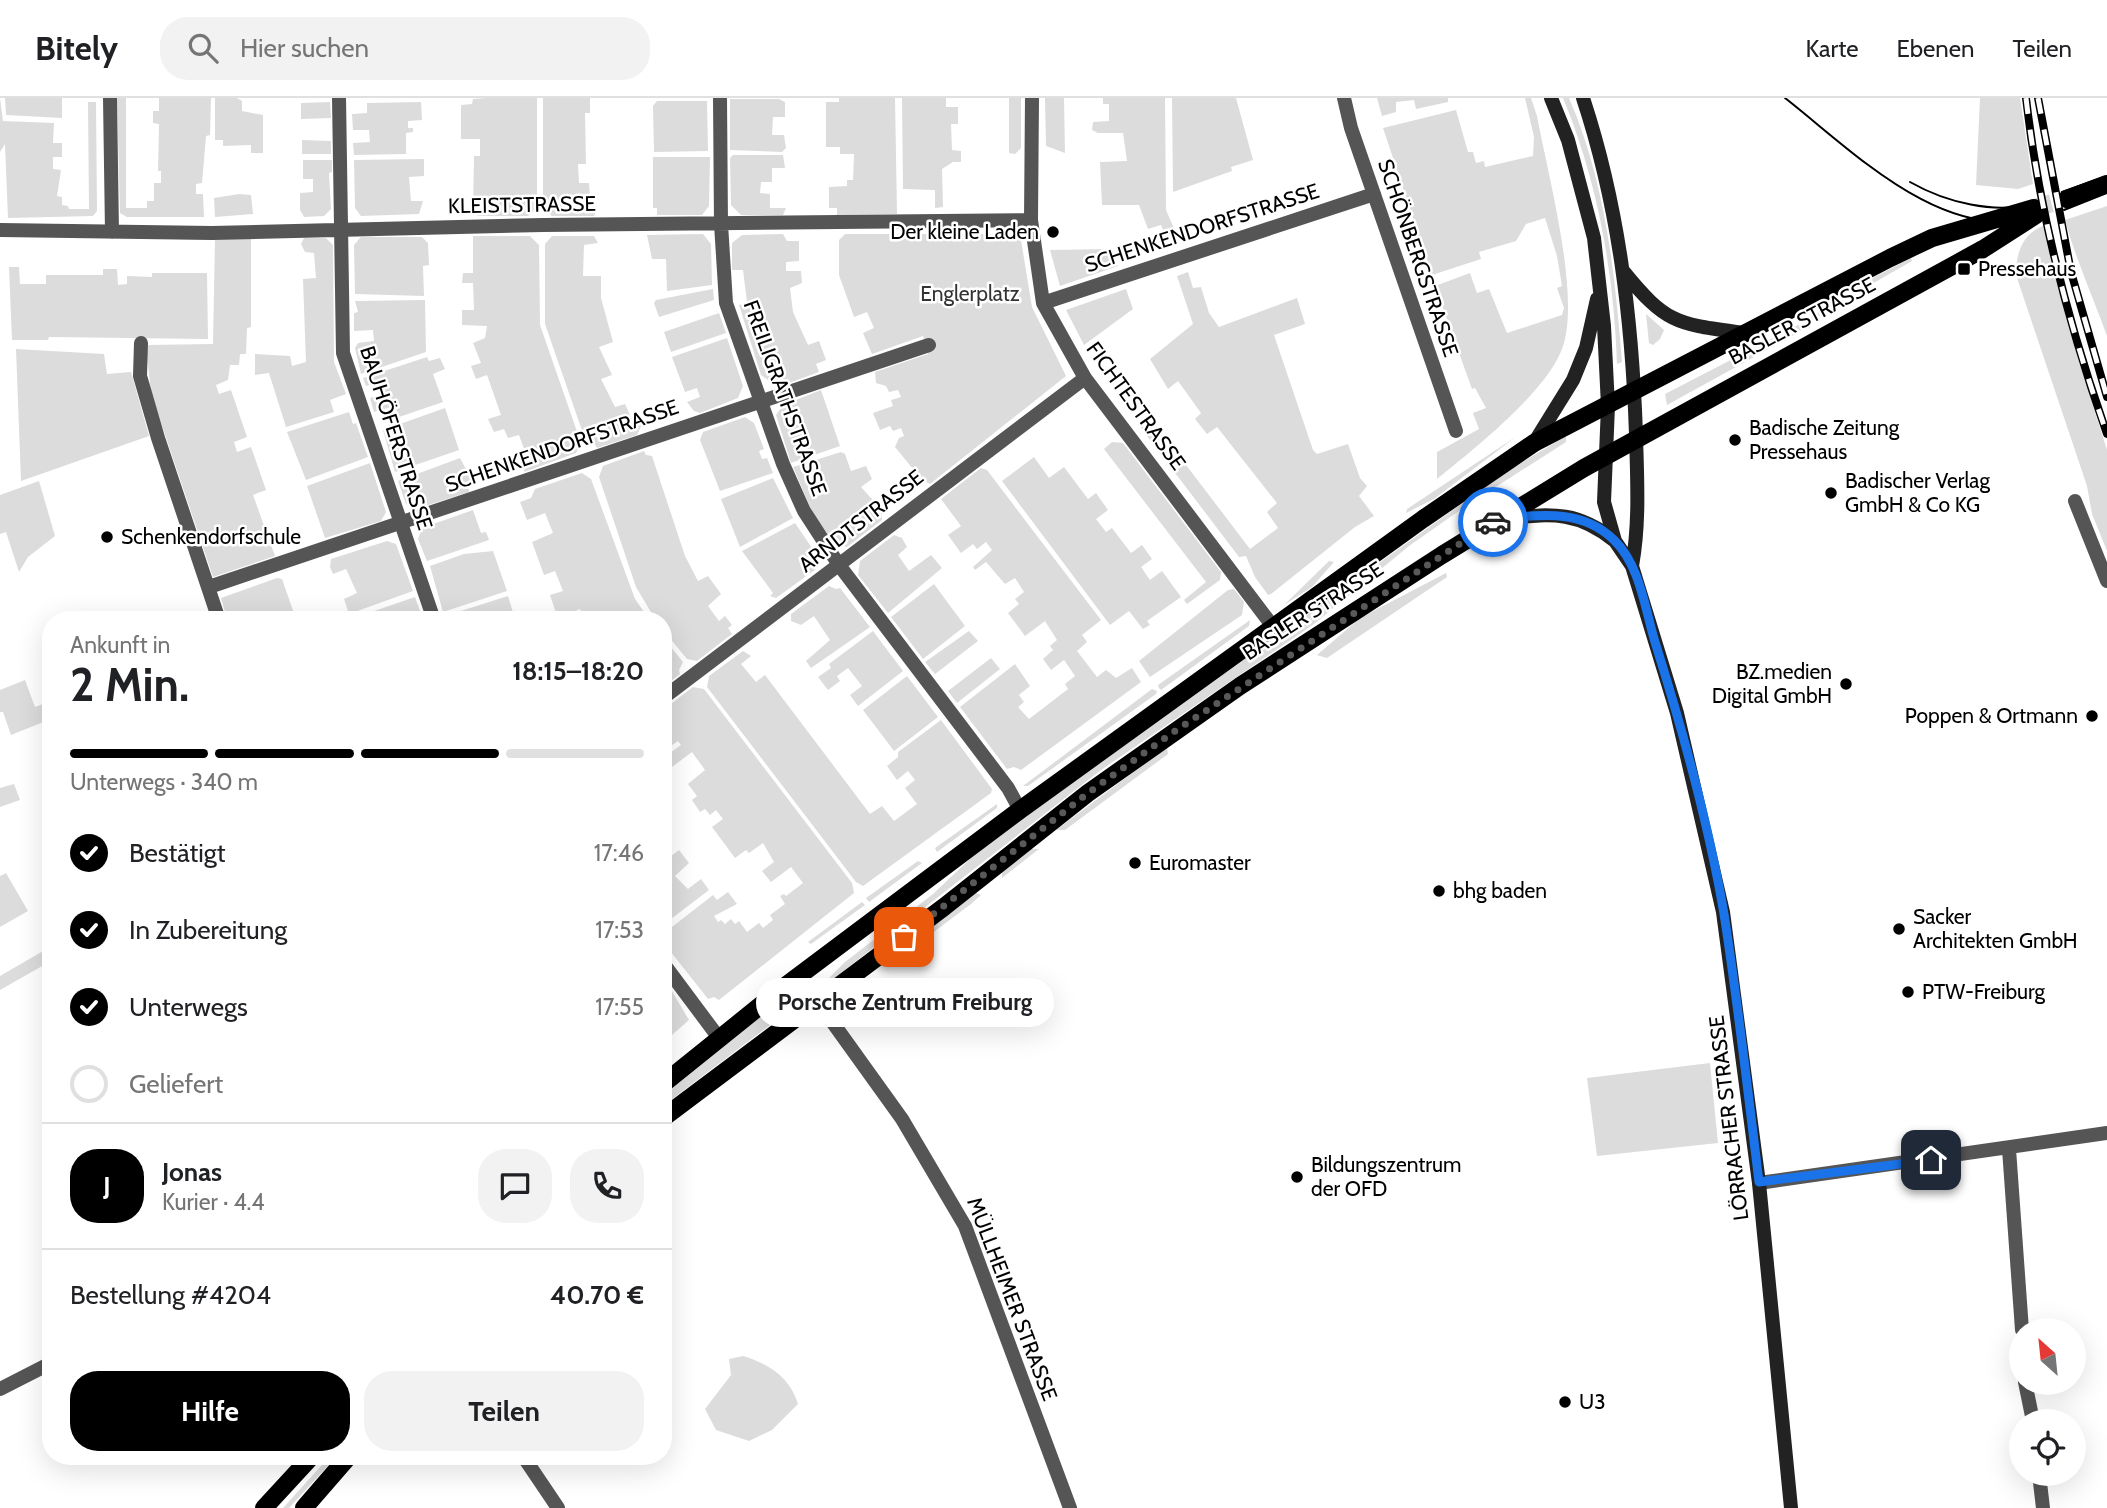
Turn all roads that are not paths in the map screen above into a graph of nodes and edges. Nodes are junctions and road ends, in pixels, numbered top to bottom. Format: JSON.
{"nodes":[{"id":1,"x":110,"y":98,"type":"edge"},
{"id":2,"x":339,"y":98,"type":"edge"},
{"id":3,"x":720,"y":98,"type":"edge"},
{"id":4,"x":1031,"y":98,"type":"edge"},
{"id":5,"x":1344,"y":98,"type":"edge"},
{"id":6,"x":1551,"y":98,"type":"edge"},
{"id":7,"x":1583,"y":98,"type":"edge"},
{"id":8,"x":2107,"y":184,"type":"edge"},
{"id":9,"x":1374,"y":194,"type":"junction"},
{"id":10,"x":2067,"y":198,"type":"tunnel mouth"},
{"id":11,"x":1031,"y":220,"type":"junction"},
{"id":12,"x":721,"y":224,"type":"junction"},
{"id":13,"x":7,"y":230,"type":"edge"},
{"id":14,"x":112,"y":232,"type":"junction"},
{"id":15,"x":340,"y":232,"type":"junction"},
{"id":16,"x":1623,"y":271,"type":"junction"},
{"id":17,"x":1600,"y":284,"type":"junction"},
{"id":18,"x":1044,"y":303,"type":"junction"},
{"id":19,"x":1744,"y":333,"type":"junction"},
{"id":20,"x":141,"y":343,"type":"dead end"},
{"id":21,"x":929,"y":345,"type":"dead end"},
{"id":22,"x":1085,"y":378,"type":"junction"},
{"id":23,"x":1634,"y":392,"type":"junction"},
{"id":24,"x":761,"y":400,"type":"junction"},
{"id":25,"x":1608,"y":406,"type":"junction"},
{"id":26,"x":1456,"y":431,"type":"dead end"},
{"id":27,"x":1636,"y":438,"type":"junction"},
{"id":28,"x":1534,"y":443,"type":"junction"},
{"id":29,"x":1604,"y":457,"type":"junction"},
{"id":30,"x":2075,"y":501,"type":"dead end"},
{"id":31,"x":1499,"y":519,"type":"junction"},
{"id":32,"x":401,"y":522,"type":"junction"},
{"id":33,"x":1615,"y":541,"type":"junction"},
{"id":34,"x":839,"y":565,"type":"junction"},
{"id":35,"x":1632,"y":566,"type":"junction"},
{"id":36,"x":2107,"y":580,"type":"edge"},
{"id":37,"x":209,"y":587,"type":"junction"},
{"id":38,"x":216,"y":611,"type":"edge"},
{"id":39,"x":431,"y":611,"type":"edge"},
{"id":40,"x":1273,"y":628,"type":"junction"},
{"id":41,"x":672,"y":691,"type":"edge"},
{"id":42,"x":1020,"y":810,"type":"junction"},
{"id":43,"x":672,"y":975,"type":"edge"},
{"id":44,"x":800,"y":977,"type":"junction"},
{"id":45,"x":819,"y":1001,"type":"junction"},
{"id":46,"x":719,"y":1038,"type":"junction"},
{"id":47,"x":672,"y":1077,"type":"edge"},
{"id":48,"x":672,"y":1111,"type":"edge"},
{"id":49,"x":2107,"y":1133,"type":"edge"},
{"id":50,"x":2008,"y":1149,"type":"junction"},
{"id":51,"x":1759,"y":1182,"type":"junction"},
{"id":52,"x":2021,"y":1318,"type":"edge"},
{"id":53,"x":42,"y":1368,"type":"edge"},
{"id":54,"x":0,"y":1389,"type":"edge"},
{"id":55,"x":304,"y":1465,"type":"edge"},
{"id":56,"x":341,"y":1465,"type":"edge"},
{"id":57,"x":529,"y":1465,"type":"edge"},
{"id":58,"x":2040,"y":1486,"type":"edge"},
{"id":59,"x":264,"y":1508,"type":"edge"},
{"id":60,"x":304,"y":1508,"type":"edge"},
{"id":61,"x":558,"y":1508,"type":"edge"},
{"id":62,"x":1070,"y":1508,"type":"edge"},
{"id":63,"x":1791,"y":1508,"type":"edge"},
{"id":64,"x":2043,"y":1508,"type":"edge"}],
"edges":[{"from":1,"to":14,"type":"street"},
{"from":2,"to":15,"type":"street","name":"BAUHÖFERSTRASSE"},
{"from":3,"to":12,"type":"street","name":"FREILIGRATHSTRASSE"},
{"from":4,"to":11,"type":"street","name":"FICHTESTRASSE"},
{"from":5,"to":9,"type":"street","name":"SCHÖNBERGSTRASSE"},
{"from":6,"to":17,"type":"street","name":"LÖRRACHER STRASSE"},
{"from":7,"to":16,"type":"street","name":"LÖRRACHER STRASSE"},
{"from":8,"to":10,"type":"main road"},
{"from":9,"to":18,"type":"street","name":"SCHENKENDORFSTRASSE"},
{"from":9,"to":26,"type":"street","name":"SCHÖNBERGSTRASSE"},
{"from":11,"to":12,"type":"street","name":"KLEISTSTRASSE"},
{"from":11,"to":18,"type":"street","name":"FICHTESTRASSE"},
{"from":12,"to":15,"type":"street","name":"KLEISTSTRASSE"},
{"from":12,"to":24,"type":"street","name":"FREILIGRATHSTRASSE"},
{"from":13,"to":14,"type":"street","name":"KLEISTSTRASSE"},
{"from":14,"to":15,"type":"street","name":"KLEISTSTRASSE"},
{"from":15,"to":32,"type":"street","name":"BAUHÖFERSTRASSE"},
{"from":16,"to":19,"type":"street"},
{"from":16,"to":23,"type":"street","name":"LÖRRACHER STRASSE"},
{"from":17,"to":25,"type":"street","name":"LÖRRACHER STRASSE"},
{"from":17,"to":28,"type":"street"},
{"from":18,"to":22,"type":"street","name":"FICHTESTRASSE"},
{"from":19,"to":23,"type":"main road","name":"BASLER STRASSE"},
{"from":19,"to":27,"type":"main road","name":"BASLER STRASSE"},
{"from":20,"to":37,"type":"street"},
{"from":21,"to":24,"type":"street","name":"SCHENKENDORFSTRASSE"},
{"from":22,"to":34,"type":"street","name":"ARNDTSTRASSE"},
{"from":22,"to":40,"type":"street","name":"FICHTESTRASSE"},
{"from":23,"to":25,"type":"main road","name":"BASLER STRASSE"},
{"from":23,"to":27,"type":"street","name":"LÖRRACHER STRASSE"},
{"from":24,"to":32,"type":"street","name":"SCHENKENDORFSTRASSE"},
{"from":24,"to":34,"type":"street","name":"FREILIGRATHSTRASSE"},
{"from":25,"to":28,"type":"main road","name":"BASLER STRASSE"},
{"from":25,"to":29,"type":"street","name":"LÖRRACHER STRASSE"},
{"from":27,"to":29,"type":"main road","name":"BASLER STRASSE"},
{"from":27,"to":35,"type":"street","name":"LÖRRACHER STRASSE"},
{"from":28,"to":40,"type":"main road","name":"BASLER STRASSE"},
{"from":29,"to":31,"type":"main road","name":"BASLER STRASSE"},
{"from":29,"to":33,"type":"street","name":"LÖRRACHER STRASSE"},
{"from":30,"to":36,"type":"street"},
{"from":31,"to":33,"type":"street"},
{"from":31,"to":45,"type":"main road","name":"BASLER STRASSE"},
{"from":32,"to":37,"type":"street","name":"SCHENKENDORFSTRASSE"},
{"from":32,"to":39,"type":"street","name":"BAUHÖFERSTRASSE"},
{"from":33,"to":35,"type":"street","name":"LÖRRACHER STRASSE"},
{"from":34,"to":41,"type":"street","name":"ARNDTSTRASSE"},
{"from":34,"to":42,"type":"street","name":"FREILIGRATHSTRASSE"},
{"from":35,"to":51,"type":"street","name":"LÖRRACHER STRASSE"},
{"from":37,"to":38,"type":"street"},
{"from":40,"to":42,"type":"main road","name":"BASLER STRASSE"},
{"from":42,"to":44,"type":"main road","name":"BASLER STRASSE"},
{"from":43,"to":46,"type":"street"},
{"from":44,"to":45,"type":"street","name":"MÜLLHEIMER STRASSE"},
{"from":44,"to":46,"type":"main road","name":"BASLER STRASSE"},
{"from":45,"to":48,"type":"main road","name":"BASLER STRASSE"},
{"from":45,"to":62,"type":"street","name":"MÜLLHEIMER STRASSE"},
{"from":46,"to":47,"type":"main road","name":"BASLER STRASSE"},
{"from":49,"to":50,"type":"street"},
{"from":50,"to":51,"type":"street"},
{"from":50,"to":52,"type":"street"},
{"from":51,"to":63,"type":"street","name":"LÖRRACHER STRASSE"},
{"from":53,"to":54,"type":"street"},
{"from":55,"to":59,"type":"main road"},
{"from":56,"to":60,"type":"main road"},
{"from":57,"to":61,"type":"street"},
{"from":58,"to":64,"type":"street"}]}
